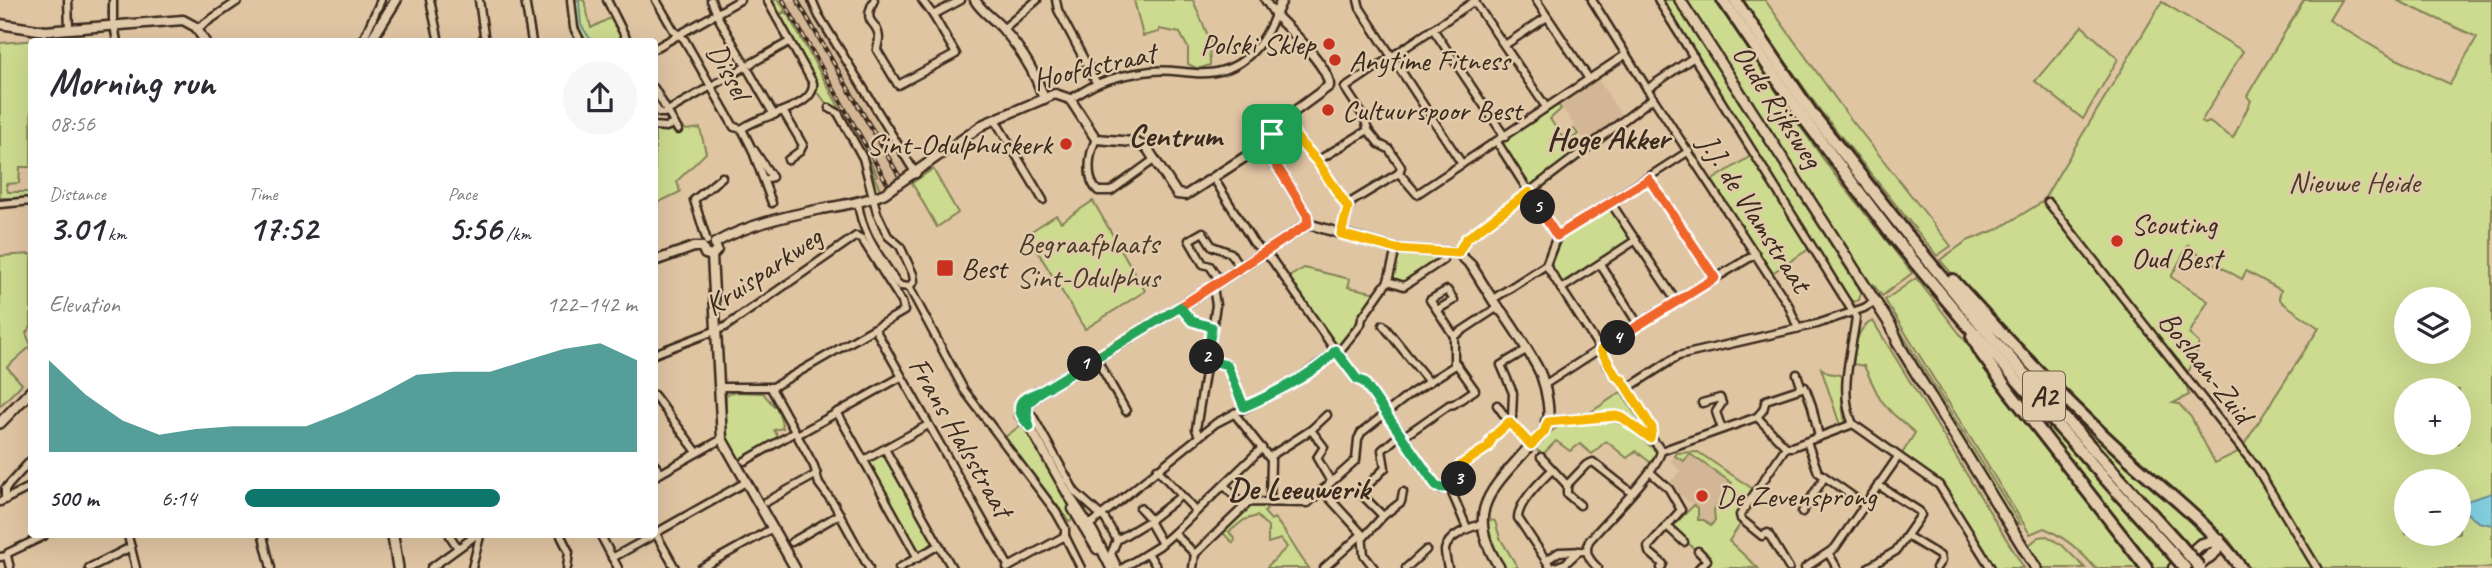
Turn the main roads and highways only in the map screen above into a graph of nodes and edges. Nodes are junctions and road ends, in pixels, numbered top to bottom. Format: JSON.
{"nodes":[{"id":1,"x":396,"y":0,"type":"edge"},
{"id":2,"x":1680,"y":0,"type":"edge"},
{"id":3,"x":1723,"y":0,"type":"edge"},
{"id":4,"x":1735,"y":0,"type":"edge"},
{"id":5,"x":372,"y":38,"type":"edge"},
{"id":6,"x":1913,"y":243,"type":"junction"},
{"id":7,"x":1964,"y":321,"type":"junction"},
{"id":8,"x":28,"y":392,"type":"edge"},
{"id":9,"x":0,"y":421,"type":"edge"},
{"id":10,"x":393,"y":538,"type":"edge"},
{"id":11,"x":2219,"y":540,"type":"junction"},
{"id":12,"x":2022,"y":544,"type":"junction"},
{"id":13,"x":2176,"y":549,"type":"junction"},
{"id":14,"x":398,"y":568,"type":"edge"},
{"id":15,"x":2036,"y":568,"type":"edge"},
{"id":16,"x":2043,"y":568,"type":"edge"},
{"id":17,"x":2147,"y":568,"type":"edge"},
{"id":18,"x":2174,"y":568,"type":"edge"},
{"id":19,"x":2185,"y":568,"type":"edge"},
{"id":20,"x":2198,"y":568,"type":"edge"},
{"id":21,"x":2241,"y":568,"type":"edge"}],
"edges":[{"from":1,"to":5,"type":"main road"},
{"from":2,"to":12,"type":"main road","name":"Oude Rijksweg"},
{"from":3,"to":7,"type":"highway","number":"A2"},
{"from":4,"to":6,"type":"highway","number":"A2"},
{"from":6,"to":11,"type":"highway","number":"A2"},
{"from":6,"to":13,"type":"highway","number":"A2"},
{"from":7,"to":13,"type":"highway","number":"A2"},
{"from":7,"to":17,"type":"highway","number":"A2"},
{"from":8,"to":9,"type":"main road"},
{"from":10,"to":14,"type":"main road"},
{"from":11,"to":18,"type":"main road"},
{"from":11,"to":20,"type":"main road"},
{"from":11,"to":21,"type":"highway","number":"A2"},
{"from":12,"to":15,"type":"main road","name":"Oude Rijksweg"},
{"from":12,"to":16,"type":"main road","name":"Oude Rijksweg"},
{"from":13,"to":19,"type":"highway","number":"A2","bridge":true},
{"from":13,"to":20,"type":"highway","number":"A2","bridge":true}]}
